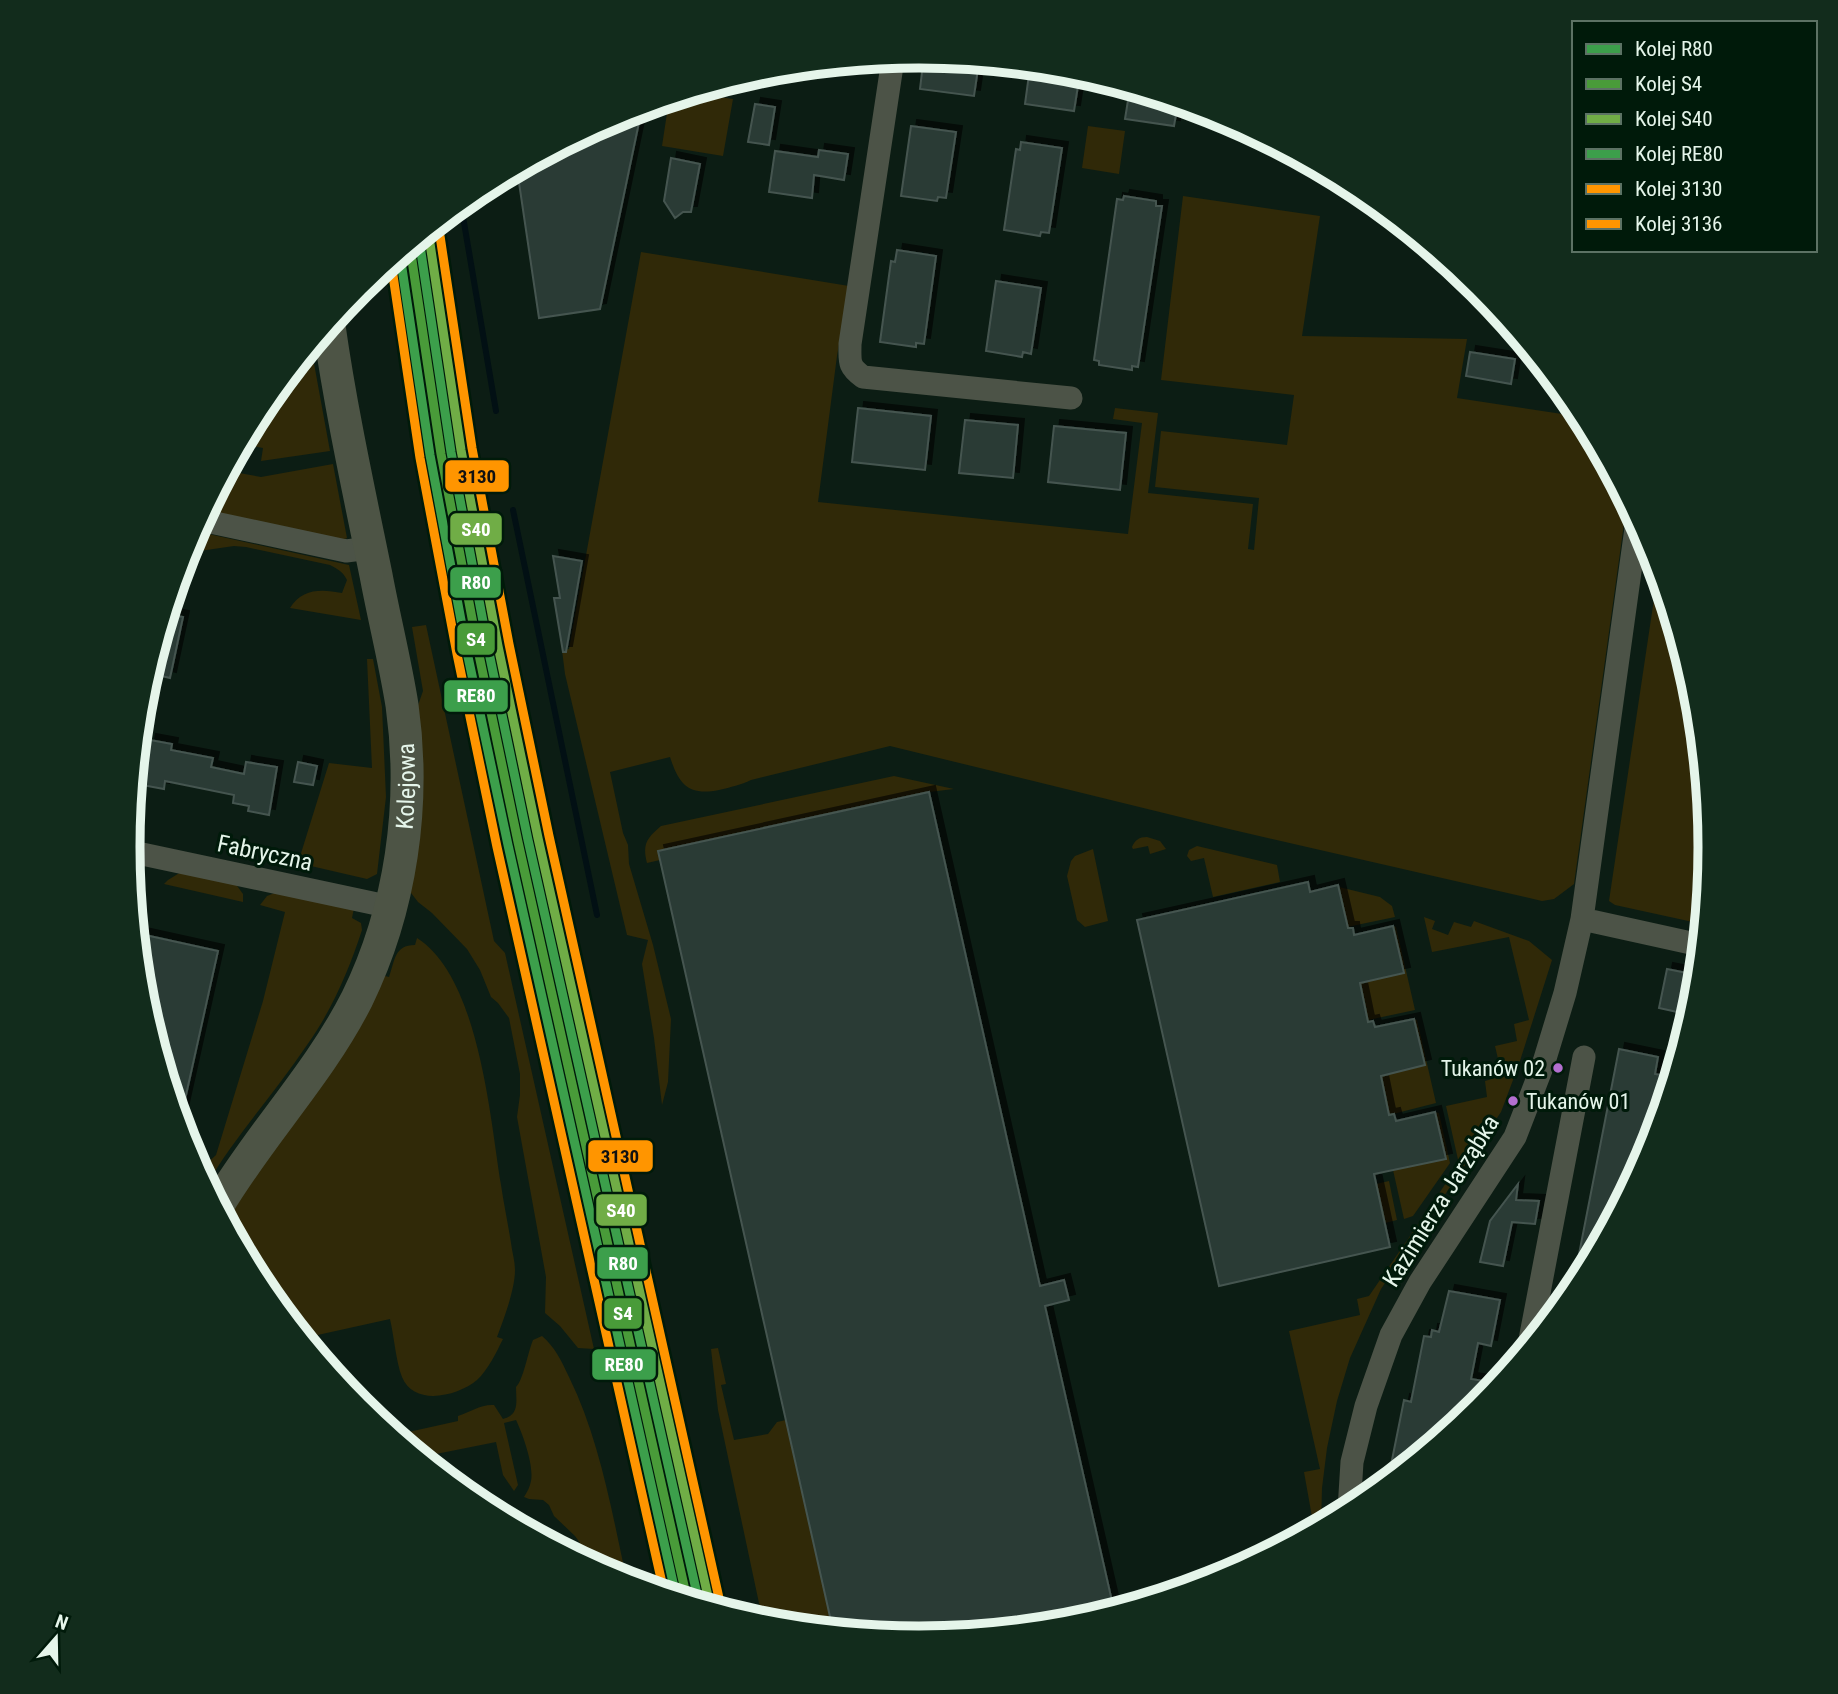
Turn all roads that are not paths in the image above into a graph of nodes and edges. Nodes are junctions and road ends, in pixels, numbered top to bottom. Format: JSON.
{"nodes":[{"id":1,"x":891,"y":69,"type":"edge"},
{"id":2,"x":331,"y":338,"type":"edge"},
{"id":3,"x":1071,"y":398,"type":"dead end"},
{"id":4,"x":212,"y":522,"type":"edge"},
{"id":5,"x":1634,"y":541,"type":"edge"},
{"id":6,"x":370,"y":548,"type":"junction"},
{"id":7,"x":140,"y":854,"type":"edge"},
{"id":8,"x":391,"y":906,"type":"junction"},
{"id":9,"x":1582,"y":919,"type":"junction"},
{"id":10,"x":1692,"y":942,"type":"edge"},
{"id":11,"x":1584,"y":1057,"type":"dead end"},
{"id":12,"x":224,"y":1196,"type":"edge"},
{"id":13,"x":1533,"y":1326,"type":"edge"},
{"id":14,"x":1350,"y":1496,"type":"edge"}],
"edges":[{"from":1,"to":3,"type":"street"},
{"from":2,"to":6,"type":"street","name":"Kolejowa"},
{"from":4,"to":6,"type":"street"},
{"from":5,"to":9,"type":"street","name":"Kazimierza Jarząbka"},
{"from":6,"to":8,"type":"street","name":"Kolejowa"},
{"from":7,"to":8,"type":"street","name":"Fabryczna"},
{"from":8,"to":12,"type":"street","name":"Kolejowa"},
{"from":9,"to":10,"type":"street"},
{"from":9,"to":14,"type":"street","name":"Kazimierza Jarząbka"},
{"from":11,"to":13,"type":"street"}]}
